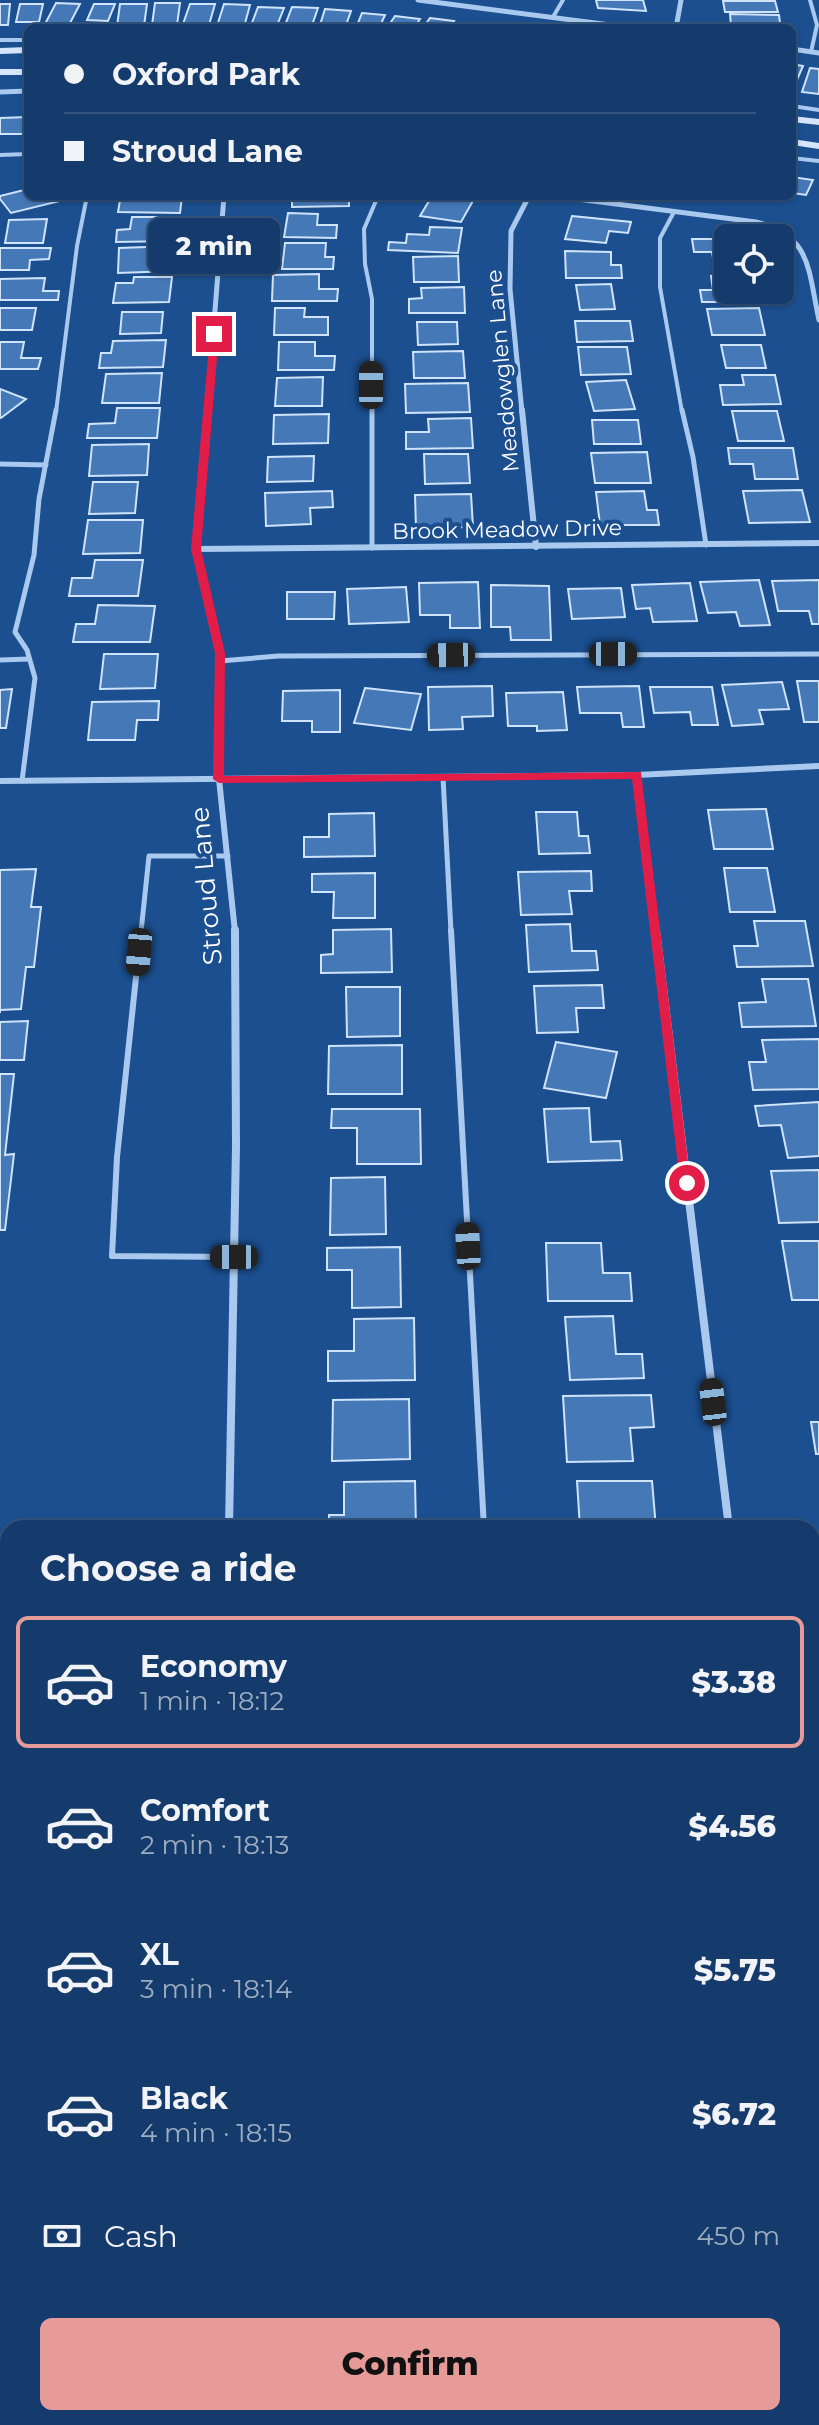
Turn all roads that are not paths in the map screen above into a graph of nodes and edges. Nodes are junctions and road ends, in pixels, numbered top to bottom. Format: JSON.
{"nodes":[{"id":1,"x":418,"y":0,"type":"edge"},
{"id":2,"x":563,"y":0,"type":"edge"},
{"id":3,"x":681,"y":0,"type":"edge"},
{"id":4,"x":810,"y":0,"type":"edge"},
{"id":5,"x":439,"y":1,"type":"edge"},
{"id":6,"x":553,"y":17,"type":"junction"},
{"id":7,"x":600,"y":24,"type":"edge"},
{"id":8,"x":677,"y":24,"type":"edge"},
{"id":9,"x":0,"y":40,"type":"edge"},
{"id":10,"x":24,"y":40,"type":"edge"},
{"id":11,"x":24,"y":50,"type":"edge"},
{"id":12,"x":796,"y":50,"type":"edge"},
{"id":13,"x":0,"y":51,"type":"edge"},
{"id":14,"x":811,"y":52,"type":"junction"},
{"id":15,"x":819,"y":53,"type":"edge"},
{"id":16,"x":0,"y":72,"type":"edge"},
{"id":17,"x":24,"y":72,"type":"edge"},
{"id":18,"x":24,"y":91,"type":"edge"},
{"id":19,"x":0,"y":92,"type":"edge"},
{"id":20,"x":796,"y":107,"type":"edge"},
{"id":21,"x":819,"y":110,"type":"edge"},
{"id":22,"x":796,"y":119,"type":"edge"},
{"id":23,"x":819,"y":122,"type":"edge"},
{"id":24,"x":796,"y":143,"type":"edge"},
{"id":25,"x":819,"y":146,"type":"edge"},
{"id":26,"x":24,"y":154,"type":"edge"},
{"id":27,"x":0,"y":155,"type":"edge"},
{"id":28,"x":796,"y":158,"type":"edge"},
{"id":29,"x":819,"y":161,"type":"edge"},
{"id":30,"x":86,"y":200,"type":"edge"},
{"id":31,"x":224,"y":200,"type":"edge"},
{"id":32,"x":376,"y":200,"type":"edge"},
{"id":33,"x":527,"y":200,"type":"edge"},
{"id":34,"x":584,"y":200,"type":"edge"},
{"id":35,"x":674,"y":212,"type":"junction"},
{"id":36,"x":819,"y":320,"type":"edge"},
{"id":37,"x":0,"y":464,"type":"edge"},
{"id":38,"x":46,"y":465,"type":"junction"},
{"id":39,"x":819,"y":543,"type":"edge"},
{"id":40,"x":706,"y":545,"type":"junction"},
{"id":41,"x":536,"y":547,"type":"junction"},
{"id":42,"x":372,"y":548,"type":"junction"},
{"id":43,"x":196,"y":549,"type":"junction"},
{"id":44,"x":819,"y":654,"type":"edge"},
{"id":45,"x":29,"y":659,"type":"junction"},
{"id":46,"x":0,"y":660,"type":"edge"},
{"id":47,"x":220,"y":661,"type":"junction"},
{"id":48,"x":819,"y":766,"type":"edge"},
{"id":49,"x":637,"y":775,"type":"junction"},
{"id":50,"x":443,"y":777,"type":"junction"},
{"id":51,"x":219,"y":779,"type":"junction"},
{"id":52,"x":0,"y":781,"type":"edge"},
{"id":53,"x":22,"y":781,"type":"junction"},
{"id":54,"x":228,"y":856,"type":"junction"},
{"id":55,"x":234,"y":1257,"type":"junction"},
{"id":56,"x":229,"y":1520,"type":"edge"},
{"id":57,"x":484,"y":1520,"type":"edge"},
{"id":58,"x":728,"y":1520,"type":"edge"}],
"edges":[{"from":1,"to":5,"type":"street"},
{"from":2,"to":6,"type":"lane"},
{"from":3,"to":8,"type":"street"},
{"from":4,"to":14,"type":"lane"},
{"from":5,"to":6,"type":"street"},
{"from":6,"to":7,"type":"street"},
{"from":9,"to":10,"type":"lane"},
{"from":11,"to":13,"type":"main road"},
{"from":12,"to":14,"type":"street"},
{"from":14,"to":15,"type":"street"},
{"from":16,"to":17,"type":"main road"},
{"from":18,"to":19,"type":"street"},
{"from":20,"to":21,"type":"lane"},
{"from":22,"to":23,"type":"main road"},
{"from":24,"to":25,"type":"main road"},
{"from":26,"to":27,"type":"lane"},
{"from":28,"to":29,"type":"lane"},
{"from":30,"to":38,"type":"lane"},
{"from":31,"to":43,"type":"street","name":"Stroud Lane"},
{"from":32,"to":42,"type":"lane"},
{"from":33,"to":41,"type":"street","name":"Meadowglen Lane"},
{"from":34,"to":35,"type":"street"},
{"from":35,"to":36,"type":"street"},
{"from":35,"to":40,"type":"lane"},
{"from":37,"to":38,"type":"lane"},
{"from":38,"to":45,"type":"lane"},
{"from":39,"to":40,"type":"street","name":"Brook Meadow Drive"},
{"from":40,"to":41,"type":"street","name":"Brook Meadow Drive"},
{"from":41,"to":42,"type":"street","name":"Brook Meadow Drive"},
{"from":42,"to":43,"type":"street","name":"Brook Meadow Drive"},
{"from":43,"to":47,"type":"street","name":"Stroud Lane"},
{"from":44,"to":47,"type":"lane"},
{"from":45,"to":46,"type":"lane"},
{"from":45,"to":53,"type":"lane"},
{"from":47,"to":51,"type":"street","name":"Stroud Lane"},
{"from":48,"to":49,"type":"street"},
{"from":49,"to":50,"type":"street"},
{"from":49,"to":58,"type":"street"},
{"from":50,"to":51,"type":"street"},
{"from":50,"to":57,"type":"lane"},
{"from":51,"to":53,"type":"street"},
{"from":51,"to":54,"type":"street","name":"Stroud Lane"},
{"from":52,"to":53,"type":"street"},
{"from":54,"to":55,"type":"street","name":"Stroud Lane"},
{"from":54,"to":55,"type":"lane"},
{"from":55,"to":56,"type":"street","name":"Stroud Lane"}]}
